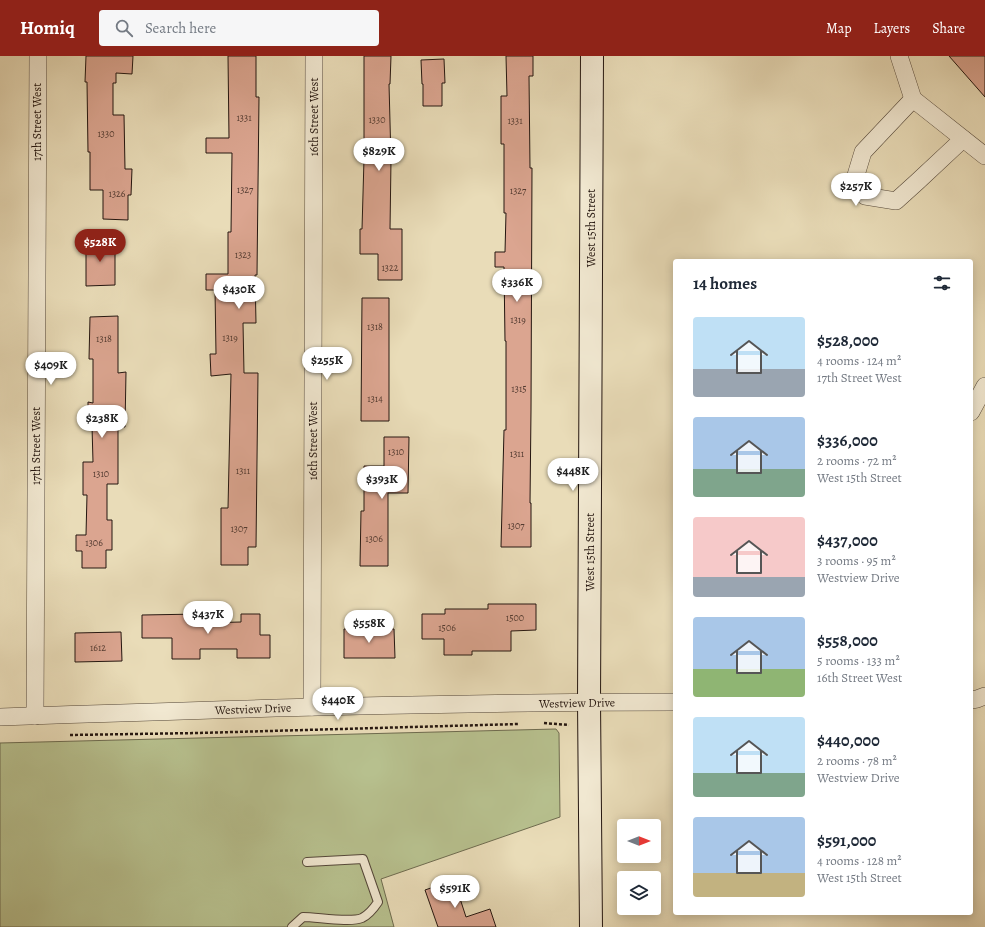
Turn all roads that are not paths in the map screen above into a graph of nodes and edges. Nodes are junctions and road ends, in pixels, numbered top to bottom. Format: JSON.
{"nodes":[{"id":1,"x":38,"y":56,"type":"edge"},
{"id":2,"x":314,"y":56,"type":"edge"},
{"id":3,"x":592,"y":56,"type":"edge"},
{"id":4,"x":899,"y":56,"type":"edge"},
{"id":5,"x":913,"y":99,"type":"junction"},
{"id":6,"x":963,"y":139,"type":"junction"},
{"id":7,"x":985,"y":156,"type":"edge"},
{"id":8,"x":985,"y":386,"type":"edge"},
{"id":9,"x":973,"y":408,"type":"edge"},
{"id":10,"x":985,"y":696,"type":"edge"},
{"id":11,"x":973,"y":700,"type":"edge"},
{"id":12,"x":589,"y":702,"type":"junction"},
{"id":13,"x":673,"y":702,"type":"edge"},
{"id":14,"x":312,"y":707,"type":"junction"},
{"id":15,"x":35,"y":716,"type":"junction"},
{"id":16,"x":0,"y":717,"type":"edge"},
{"id":17,"x":307,"y":862,"type":"dead end"},
{"id":18,"x":292,"y":927,"type":"edge"},
{"id":19,"x":591,"y":927,"type":"edge"}],
"edges":[{"from":1,"to":15,"type":"street","name":"17th Street West"},
{"from":2,"to":14,"type":"street","name":"16th Street West"},
{"from":3,"to":12,"type":"street","name":"West 15th Street"},
{"from":4,"to":5,"type":"street"},
{"from":5,"to":6,"type":"street"},
{"from":5,"to":6,"type":"street"},
{"from":6,"to":7,"type":"street"},
{"from":8,"to":9,"type":"street"},
{"from":10,"to":11,"type":"street"},
{"from":12,"to":13,"type":"street","name":"Westview Drive"},
{"from":12,"to":14,"type":"street","name":"Westview Drive"},
{"from":12,"to":19,"type":"street","name":"West 15th Street"},
{"from":14,"to":15,"type":"street","name":"Westview Drive"},
{"from":15,"to":16,"type":"street","name":"Westview Drive"},
{"from":17,"to":18,"type":"lane"}]}
